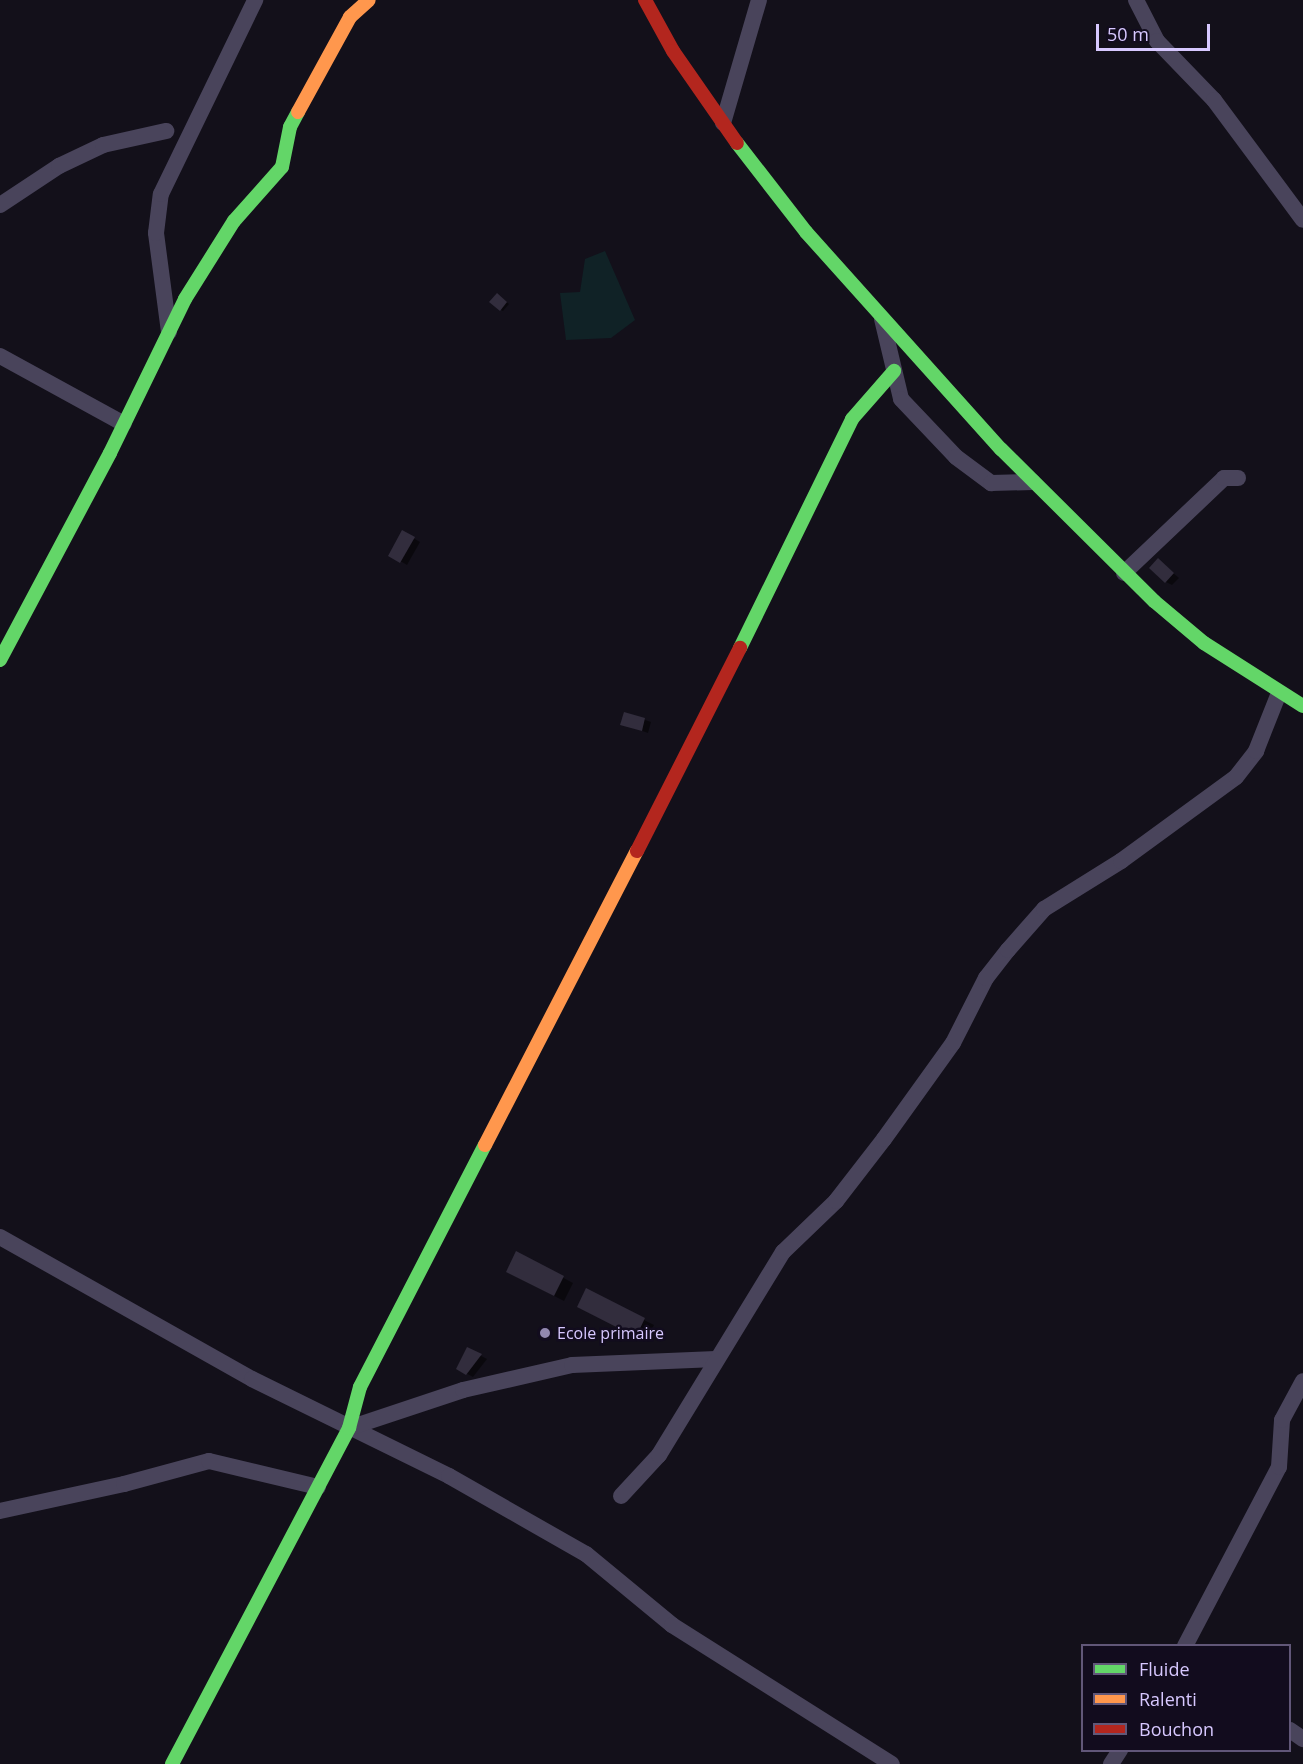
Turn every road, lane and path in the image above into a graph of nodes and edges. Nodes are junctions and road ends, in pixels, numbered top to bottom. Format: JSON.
{"nodes":[{"id":1,"x":255,"y":0,"type":"edge"},
{"id":2,"x":369,"y":0,"type":"edge"},
{"id":3,"x":645,"y":0,"type":"edge"},
{"id":4,"x":759,"y":0,"type":"edge"},
{"id":5,"x":1136,"y":0,"type":"edge"},
{"id":6,"x":723,"y":123,"type":"junction"},
{"id":7,"x":166,"y":131,"type":"dead end"},
{"id":8,"x":0,"y":205,"type":"edge"},
{"id":9,"x":1303,"y":220,"type":"edge"},
{"id":10,"x":882,"y":318,"type":"junction"},
{"id":11,"x":169,"y":333,"type":"junction"},
{"id":12,"x":0,"y":356,"type":"edge"},
{"id":13,"x":894,"y":371,"type":"junction"},
{"id":14,"x":124,"y":424,"type":"junction"},
{"id":15,"x":1238,"y":478,"type":"dead end"},
{"id":16,"x":1033,"y":482,"type":"junction"},
{"id":17,"x":1124,"y":573,"type":"junction"},
{"id":18,"x":0,"y":660,"type":"edge"},
{"id":19,"x":1279,"y":693,"type":"junction"},
{"id":20,"x":1303,"y":706,"type":"edge"},
{"id":21,"x":0,"y":1238,"type":"edge"},
{"id":22,"x":716,"y":1359,"type":"junction"},
{"id":23,"x":1303,"y":1381,"type":"edge"},
{"id":24,"x":349,"y":1428,"type":"junction"},
{"id":25,"x":318,"y":1487,"type":"junction"},
{"id":26,"x":621,"y":1496,"type":"dead end"},
{"id":27,"x":0,"y":1510,"type":"edge"},
{"id":28,"x":1186,"y":1644,"type":"edge"},
{"id":29,"x":172,"y":1764,"type":"edge"},
{"id":30,"x":892,"y":1764,"type":"edge"}],
"edges":[{"from":1,"to":11,"type":"street"},
{"from":2,"to":11,"type":"street"},
{"from":3,"to":6,"type":"street"},
{"from":4,"to":6,"type":"street"},
{"from":5,"to":9,"type":"street"},
{"from":6,"to":10,"type":"street"},
{"from":7,"to":8,"type":"street"},
{"from":10,"to":13,"type":"street"},
{"from":10,"to":16,"type":"street"},
{"from":11,"to":14,"type":"street"},
{"from":12,"to":14,"type":"street"},
{"from":13,"to":16,"type":"street"},
{"from":13,"to":24,"type":"street"},
{"from":14,"to":18,"type":"street"},
{"from":15,"to":17,"type":"street"},
{"from":16,"to":17,"type":"street"},
{"from":17,"to":19,"type":"street"},
{"from":19,"to":20,"type":"street"},
{"from":19,"to":22,"type":"street"},
{"from":21,"to":24,"type":"street"},
{"from":22,"to":24,"type":"street"},
{"from":22,"to":26,"type":"street"},
{"from":23,"to":28,"type":"street"},
{"from":24,"to":25,"type":"street"},
{"from":24,"to":30,"type":"street"},
{"from":25,"to":27,"type":"street"},
{"from":25,"to":29,"type":"street"}]}
